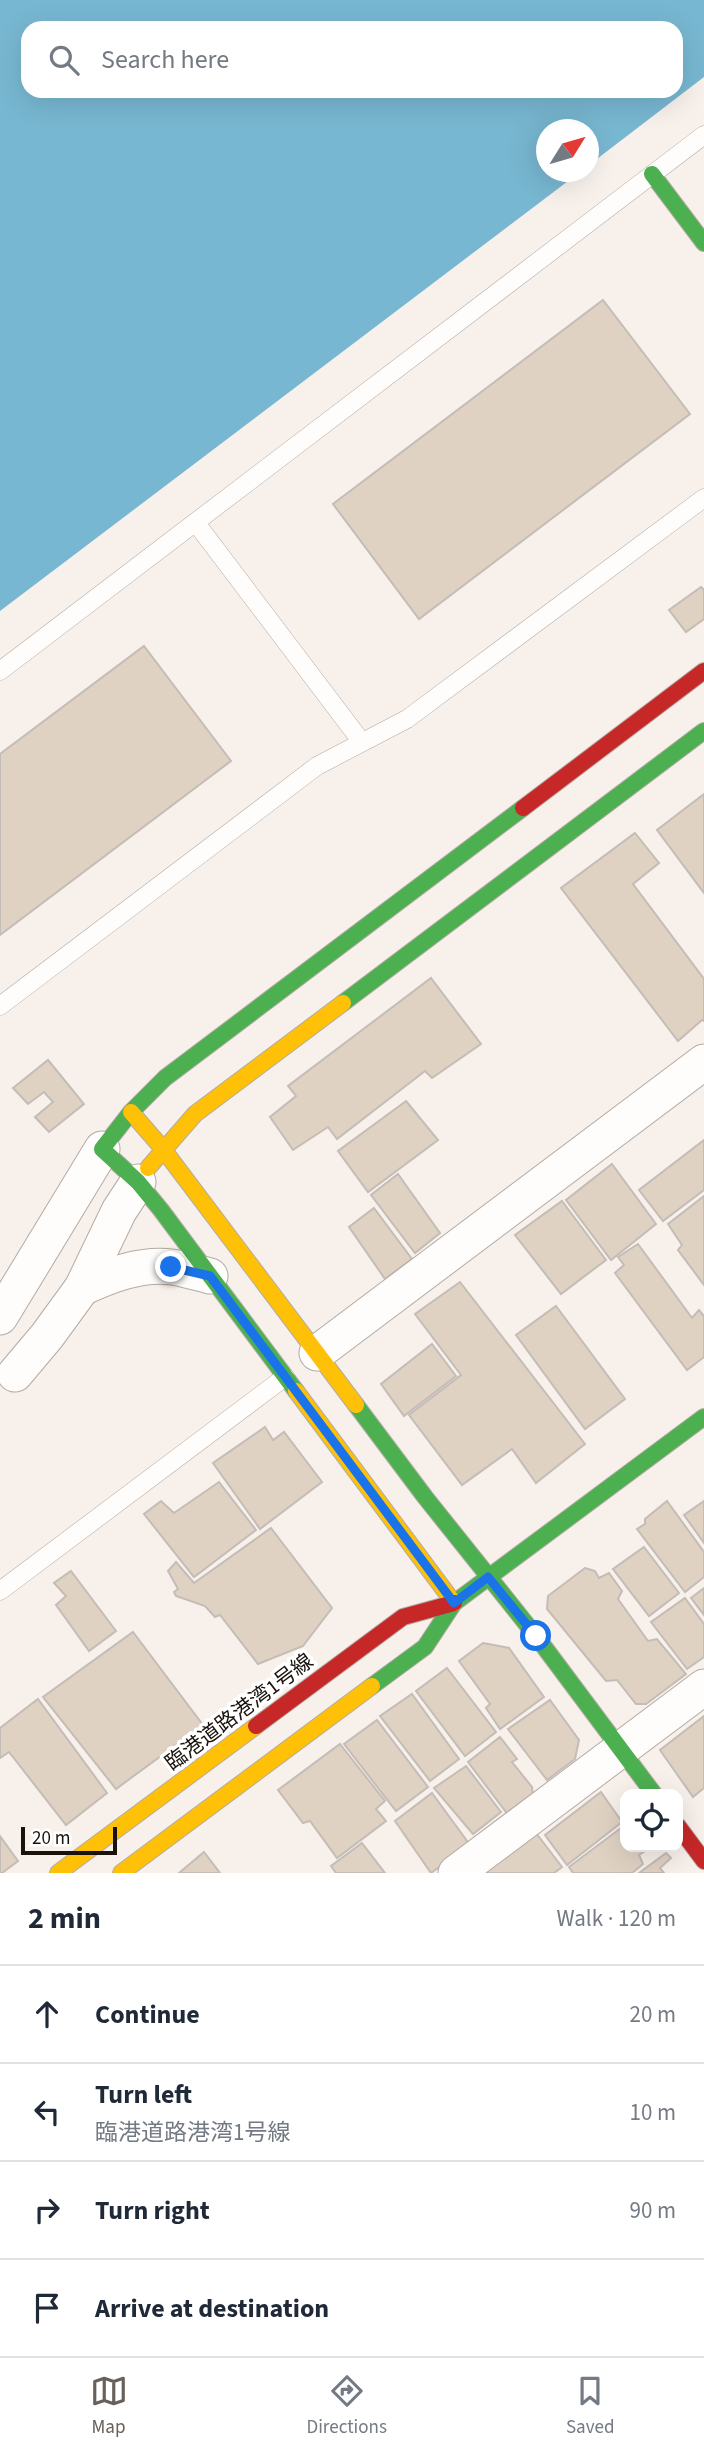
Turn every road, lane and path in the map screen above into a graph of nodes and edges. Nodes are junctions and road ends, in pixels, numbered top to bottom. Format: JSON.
{"nodes":[{"id":1,"x":704,"y":135,"type":"edge"},
{"id":2,"x":652,"y":174,"type":"junction"},
{"id":3,"x":704,"y":243,"type":"edge"},
{"id":4,"x":704,"y":498,"type":"edge"},
{"id":5,"x":196,"y":523,"type":"junction"},
{"id":6,"x":0,"y":671,"type":"edge"},
{"id":7,"x":704,"y":671,"type":"edge"},
{"id":8,"x":704,"y":731,"type":"edge"},
{"id":9,"x":360,"y":741,"type":"junction"},
{"id":10,"x":0,"y":1006,"type":"edge"},
{"id":11,"x":704,"y":1062,"type":"edge"},
{"id":12,"x":131,"y":1112,"type":"junction"},
{"id":13,"x":102,"y":1149,"type":"junction"},
{"id":14,"x":163,"y":1149,"type":"junction"},
{"id":15,"x":138,"y":1182,"type":"junction"},
{"id":16,"x":210,"y":1276,"type":"junction"},
{"id":17,"x":82,"y":1288,"type":"junction"},
{"id":18,"x":0,"y":1317,"type":"edge"},
{"id":19,"x":317,"y":1353,"type":"junction"},
{"id":20,"x":285,"y":1377,"type":"junction"},
{"id":21,"x":8,"y":1378,"type":"edge"},
{"id":22,"x":704,"y":1417,"type":"edge"},
{"id":23,"x":488,"y":1577,"type":"junction"},
{"id":24,"x":0,"y":1591,"type":"edge"},
{"id":25,"x":454,"y":1603,"type":"junction"},
{"id":26,"x":704,"y":1687,"type":"edge"},
{"id":27,"x":621,"y":1750,"type":"junction"},
{"id":28,"x":650,"y":1789,"type":"edge"},
{"id":29,"x":683,"y":1833,"type":"edge"},
{"id":30,"x":704,"y":1861,"type":"edge"},
{"id":31,"x":58,"y":1873,"type":"edge"},
{"id":32,"x":121,"y":1873,"type":"edge"},
{"id":33,"x":456,"y":1873,"type":"edge"}],
"edges":[{"from":1,"to":2,"type":"lane"},
{"from":2,"to":3,"type":"street"},
{"from":2,"to":5,"type":"lane"},
{"from":4,"to":9,"type":"lane"},
{"from":5,"to":6,"type":"lane"},
{"from":5,"to":9,"type":"lane"},
{"from":7,"to":12,"type":"street"},
{"from":8,"to":14,"type":"street"},
{"from":9,"to":10,"type":"lane"},
{"from":11,"to":19,"type":"street"},
{"from":12,"to":13,"type":"street"},
{"from":12,"to":14,"type":"street"},
{"from":13,"to":15,"type":"street"},
{"from":13,"to":18,"type":"street"},
{"from":14,"to":15,"type":"street"},
{"from":14,"to":19,"type":"street"},
{"from":15,"to":16,"type":"street"},
{"from":15,"to":17,"type":"street"},
{"from":16,"to":17,"type":"street"},
{"from":16,"to":20,"type":"street"},
{"from":17,"to":21,"type":"street"},
{"from":19,"to":23,"type":"street"},
{"from":20,"to":24,"type":"lane"},
{"from":20,"to":25,"type":"street"},
{"from":22,"to":23,"type":"street","name":"臨港道路港湾1号線"},
{"from":23,"to":25,"type":"street","name":"臨港道路港湾1号線"},
{"from":23,"to":27,"type":"street"},
{"from":25,"to":31,"type":"street","name":"臨港道路港湾1号線"},
{"from":25,"to":32,"type":"street","name":"臨港道路港湾1号線"},
{"from":26,"to":27,"type":"street"},
{"from":27,"to":28,"type":"street"},
{"from":27,"to":33,"type":"street"},
{"from":29,"to":30,"type":"street"}]}
